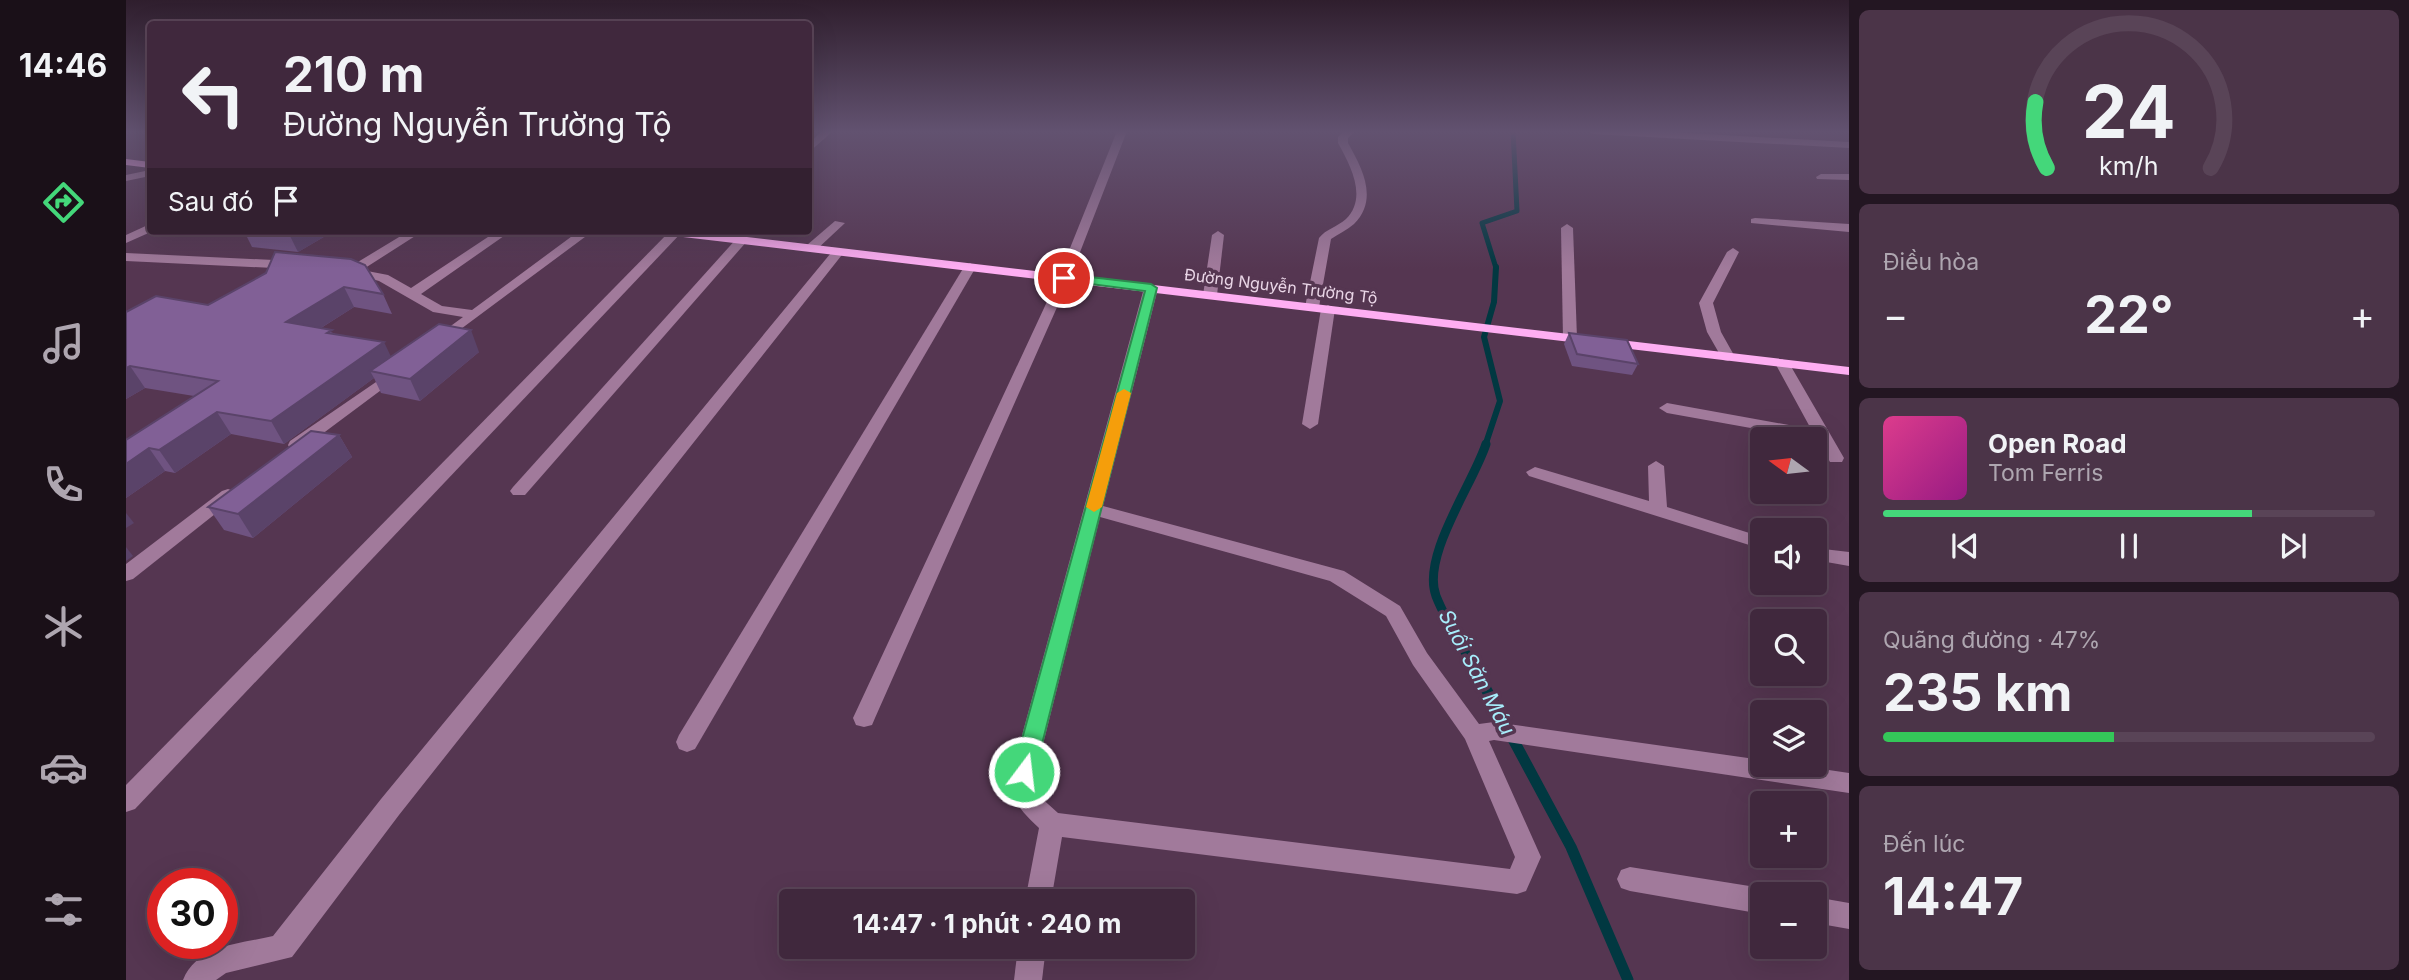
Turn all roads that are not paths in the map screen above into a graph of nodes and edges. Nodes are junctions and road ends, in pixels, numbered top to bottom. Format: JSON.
{"nodes":[{"id":1,"x":1104,"y":177,"type":"edge"},
{"id":2,"x":1359,"y":177,"type":"edge"},
{"id":3,"x":1821,"y":177,"type":"dead end"},
{"id":4,"x":1849,"y":177,"type":"edge"},
{"id":5,"x":1755,"y":221,"type":"dead end"},
{"id":6,"x":839,"y":223,"type":"dead end"},
{"id":7,"x":1567,"y":228,"type":"dead end"},
{"id":8,"x":1849,"y":228,"type":"edge"},
{"id":9,"x":147,"y":229,"type":"edge"},
{"id":10,"x":411,"y":235,"type":"edge"},
{"id":11,"x":499,"y":235,"type":"edge"},
{"id":12,"x":582,"y":235,"type":"edge"},
{"id":13,"x":668,"y":235,"type":"edge"},
{"id":14,"x":724,"y":235,"type":"edge"},
{"id":15,"x":1218,"y":235,"type":"dead end"},
{"id":16,"x":126,"y":239,"type":"edge"},
{"id":17,"x":743,"y":240,"type":"junction"},
{"id":18,"x":811,"y":248,"type":"junction"},
{"id":19,"x":839,"y":251,"type":"junction"},
{"id":20,"x":1733,"y":252,"type":"dead end"},
{"id":21,"x":126,"y":257,"type":"edge"},
{"id":22,"x":312,"y":267,"type":"edge"},
{"id":23,"x":970,"y":267,"type":"junction"},
{"id":24,"x":330,"y":268,"type":"edge"},
{"id":25,"x":351,"y":271,"type":"junction"},
{"id":26,"x":1064,"y":278,"type":"junction"},
{"id":27,"x":1151,"y":288,"type":"junction"},
{"id":28,"x":413,"y":293,"type":"junction"},
{"id":29,"x":1210,"y":295,"type":"junction"},
{"id":30,"x":1312,"y":307,"type":"junction"},
{"id":31,"x":1328,"y":309,"type":"junction"},
{"id":32,"x":474,"y":316,"type":"junction"},
{"id":33,"x":1570,"y":338,"type":"junction"},
{"id":34,"x":429,"y":348,"type":"edge"},
{"id":35,"x":1728,"y":357,"type":"junction"},
{"id":36,"x":1782,"y":363,"type":"junction"},
{"id":37,"x":406,"y":365,"type":"edge"},
{"id":38,"x":1849,"y":371,"type":"edge"},
{"id":39,"x":1667,"y":408,"type":"dead end"},
{"id":40,"x":1310,"y":424,"type":"dead end"},
{"id":41,"x":1774,"y":427,"type":"edge"},
{"id":42,"x":1819,"y":427,"type":"edge"},
{"id":43,"x":1827,"y":442,"type":"edge"},
{"id":44,"x":282,"y":455,"type":"edge"},
{"id":45,"x":1836,"y":458,"type":"dead end"},
{"id":46,"x":1656,"y":466,"type":"dead end"},
{"id":47,"x":1535,"y":472,"type":"dead end"},
{"id":48,"x":237,"y":488,"type":"edge"},
{"id":49,"x":519,"y":491,"type":"dead end"},
{"id":50,"x":1094,"y":509,"type":"junction"},
{"id":51,"x":1658,"y":512,"type":"junction"},
{"id":52,"x":1750,"y":539,"type":"edge"},
{"id":53,"x":1827,"y":556,"type":"edge"},
{"id":54,"x":1849,"y":559,"type":"edge"},
{"id":55,"x":126,"y":574,"type":"edge"},
{"id":56,"x":864,"y":718,"type":"dead end"},
{"id":57,"x":1484,"y":732,"type":"junction"},
{"id":58,"x":687,"y":742,"type":"dead end"},
{"id":59,"x":1849,"y":783,"type":"edge"},
{"id":60,"x":126,"y":801,"type":"edge"},
{"id":61,"x":1052,"y":824,"type":"junction"},
{"id":62,"x":1630,"y":879,"type":"dead end"},
{"id":63,"x":1040,"y":889,"type":"edge"},
{"id":64,"x":1750,"y":899,"type":"edge"},
{"id":65,"x":1827,"y":912,"type":"edge"},
{"id":66,"x":1849,"y":916,"type":"edge"},
{"id":67,"x":1031,"y":959,"type":"edge"},
{"id":68,"x":197,"y":980,"type":"edge"},
{"id":69,"x":1028,"y":980,"type":"edge"}],
"edges":[{"from":1,"to":26,"type":"street"},
{"from":2,"to":30,"type":"street"},
{"from":3,"to":4,"type":"street"},
{"from":5,"to":8,"type":"street"},
{"from":6,"to":18,"type":"street"},
{"from":7,"to":33,"type":"street"},
{"from":9,"to":16,"type":"street"},
{"from":10,"to":25,"type":"street"},
{"from":11,"to":28,"type":"street"},
{"from":12,"to":32,"type":"street"},
{"from":13,"to":60,"type":"street"},
{"from":14,"to":17,"type":"main road","name":"Đường Nguyễn Trường Tộ"},
{"from":15,"to":29,"type":"street"},
{"from":17,"to":18,"type":"main road","name":"Đường Nguyễn Trường Tộ"},
{"from":17,"to":49,"type":"street"},
{"from":18,"to":19,"type":"main road","name":"Đường Nguyễn Trường Tộ"},
{"from":19,"to":23,"type":"main road","name":"Đường Nguyễn Trường Tộ"},
{"from":19,"to":68,"type":"street"},
{"from":20,"to":35,"type":"street"},
{"from":21,"to":22,"type":"street"},
{"from":23,"to":26,"type":"main road","name":"Đường Nguyễn Trường Tộ"},
{"from":23,"to":58,"type":"street"},
{"from":24,"to":25,"type":"street"},
{"from":25,"to":28,"type":"street"},
{"from":26,"to":27,"type":"main road","name":"Đường Nguyễn Trường Tộ"},
{"from":26,"to":56,"type":"street"},
{"from":27,"to":29,"type":"main road","name":"Đường Nguyễn Trường Tộ"},
{"from":27,"to":50,"type":"street"},
{"from":28,"to":32,"type":"street"},
{"from":29,"to":30,"type":"main road","name":"Đường Nguyễn Trường Tộ"},
{"from":30,"to":31,"type":"main road","name":"Đường Nguyễn Trường Tộ"},
{"from":31,"to":33,"type":"main road","name":"Đường Nguyễn Trường Tộ"},
{"from":31,"to":40,"type":"street"},
{"from":32,"to":34,"type":"street"},
{"from":33,"to":35,"type":"main road","name":"Đường Nguyễn Trường Tộ"},
{"from":35,"to":36,"type":"main road","name":"Đường Nguyễn Trường Tộ"},
{"from":36,"to":38,"type":"main road","name":"Đường Nguyễn Trường Tộ"},
{"from":36,"to":42,"type":"street"},
{"from":37,"to":44,"type":"street"},
{"from":39,"to":41,"type":"street"},
{"from":43,"to":45,"type":"street"},
{"from":46,"to":51,"type":"street"},
{"from":47,"to":51,"type":"street"},
{"from":48,"to":55,"type":"street"},
{"from":50,"to":57,"type":"street"},
{"from":50,"to":61,"type":"street"},
{"from":51,"to":52,"type":"street"},
{"from":53,"to":54,"type":"street"},
{"from":57,"to":59,"type":"street"},
{"from":57,"to":61,"type":"street"},
{"from":61,"to":63,"type":"street"},
{"from":62,"to":64,"type":"street"},
{"from":65,"to":66,"type":"street"},
{"from":67,"to":69,"type":"street"}]}
